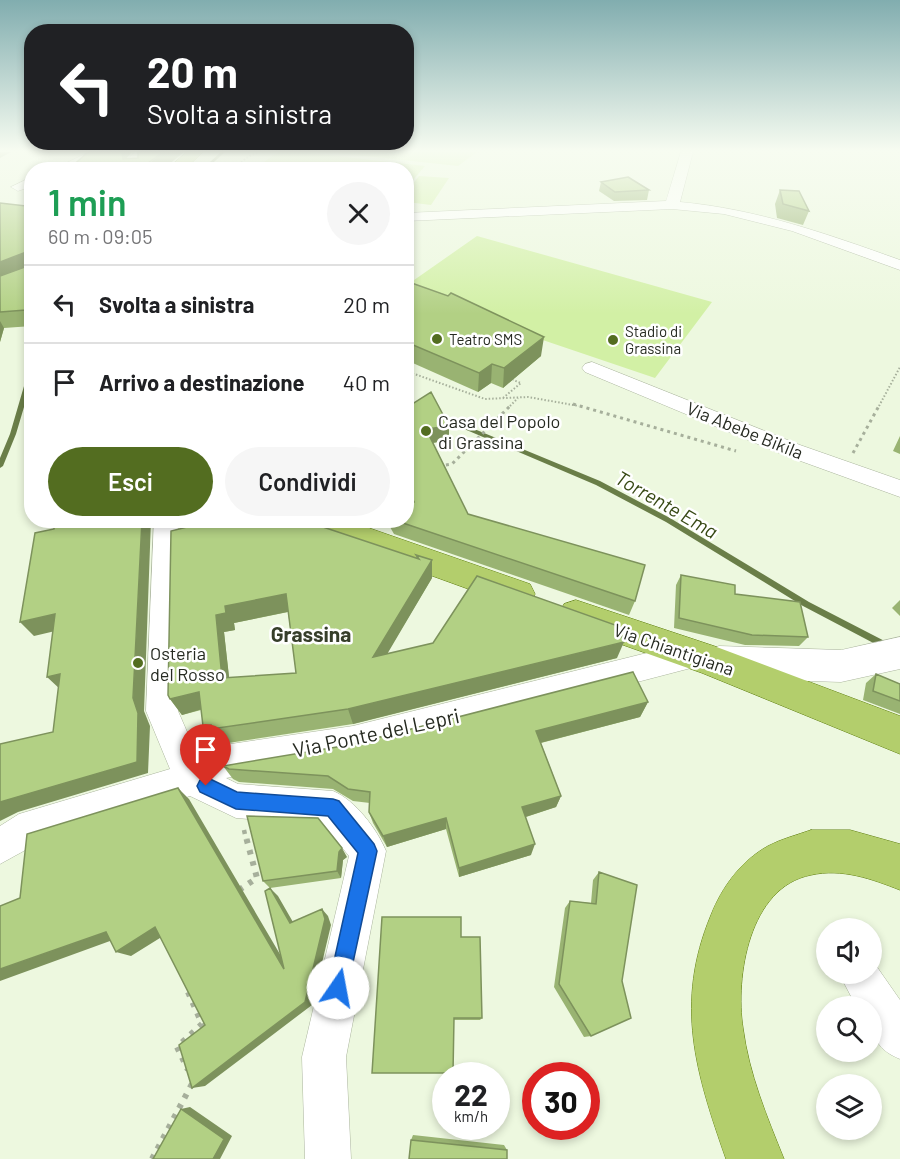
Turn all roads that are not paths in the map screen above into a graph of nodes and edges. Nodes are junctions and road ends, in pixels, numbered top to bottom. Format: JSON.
{"nodes":[{"id":1,"x":650,"y":206,"type":"edge"},
{"id":2,"x":683,"y":206,"type":"edge"},
{"id":3,"x":414,"y":218,"type":"edge"},
{"id":4,"x":900,"y":265,"type":"edge"},
{"id":5,"x":592,"y":368,"type":"dead end"},
{"id":6,"x":900,"y":489,"type":"edge"},
{"id":7,"x":173,"y":528,"type":"edge"},
{"id":8,"x":334,"y":528,"type":"edge"},
{"id":9,"x":900,"y":653,"type":"edge"},
{"id":10,"x":703,"y":658,"type":"junction"},
{"id":11,"x":900,"y":735,"type":"edge"},
{"id":12,"x":191,"y":778,"type":"junction"},
{"id":13,"x":0,"y":846,"type":"edge"},
{"id":14,"x":900,"y":867,"type":"edge"},
{"id":15,"x":865,"y":984,"type":"edge"},
{"id":16,"x":900,"y":1038,"type":"edge"},
{"id":17,"x":751,"y":1152,"type":"edge"},
{"id":18,"x":328,"y":1159,"type":"edge"}],
"edges":[{"from":1,"to":3,"type":"street"},
{"from":2,"to":4,"type":"street"},
{"from":5,"to":6,"type":"street","name":"Via Abebe Bikila"},
{"from":7,"to":12,"type":"street"},
{"from":8,"to":10,"type":"main road","name":"Via Chiantigiana"},
{"from":9,"to":10,"type":"street"},
{"from":10,"to":11,"type":"main road","name":"Via Chiantigiana"},
{"from":10,"to":12,"type":"street","name":"Via Ponte del Lepri"},
{"from":12,"to":13,"type":"street","name":"Via Ponte del Lepri"},
{"from":12,"to":18,"type":"street"},
{"from":14,"to":17,"type":"main road"},
{"from":15,"to":16,"type":"street"}]}
